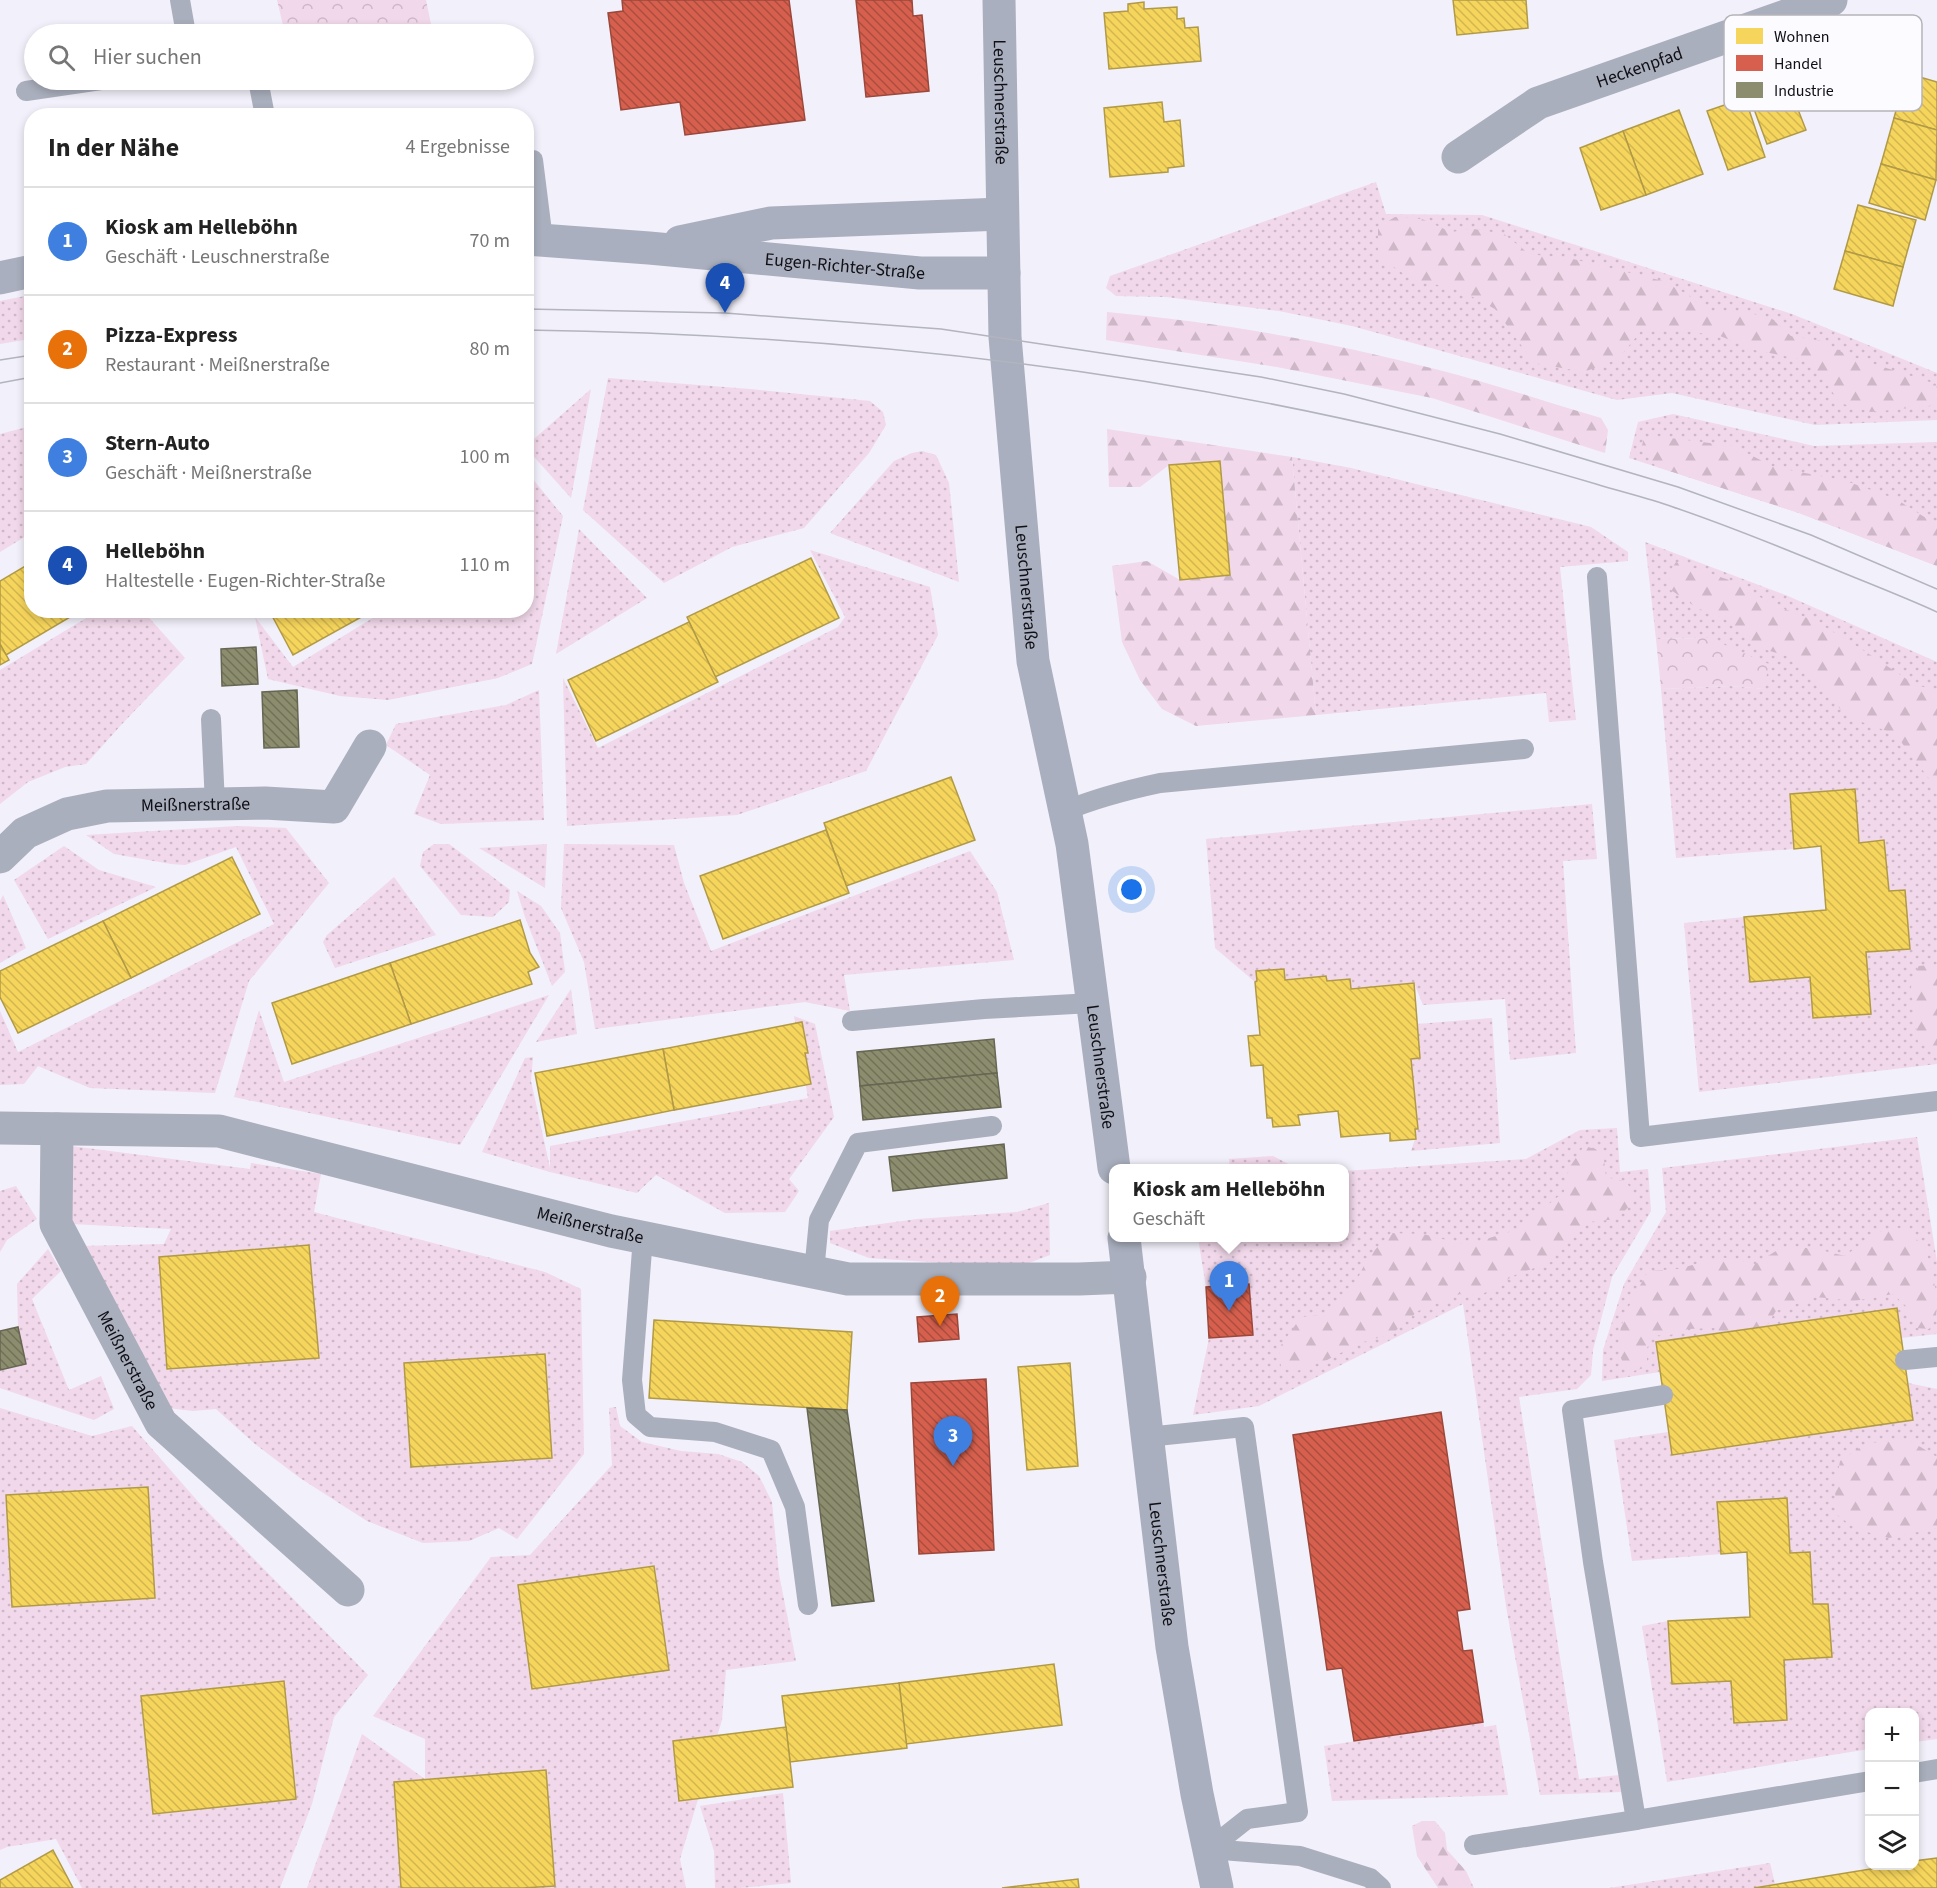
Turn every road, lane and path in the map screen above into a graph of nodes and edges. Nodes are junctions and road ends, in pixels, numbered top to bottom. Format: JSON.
{"nodes":[{"id":1,"x":180,"y":0,"type":"edge"},
{"id":2,"x":999,"y":0,"type":"edge"},
{"id":3,"x":1831,"y":0,"type":"edge"},
{"id":4,"x":1788,"y":15,"type":"edge"},
{"id":5,"x":184,"y":24,"type":"edge"},
{"id":6,"x":1724,"y":38,"type":"edge"},
{"id":7,"x":33,"y":90,"type":"edge"},
{"id":8,"x":260,"y":90,"type":"edge"},
{"id":9,"x":26,"y":91,"type":"dead end"},
{"id":10,"x":263,"y":108,"type":"edge"},
{"id":11,"x":1458,"y":157,"type":"dead end"},
{"id":12,"x":534,"y":200,"type":"edge"},
{"id":13,"x":1002,"y":214,"type":"junction"},
{"id":14,"x":535,"y":240,"type":"edge"},
{"id":15,"x":649,"y":248,"type":"junction"},
{"id":16,"x":24,"y":273,"type":"edge"},
{"id":17,"x":1004,"y":273,"type":"junction"},
{"id":18,"x":0,"y":278,"type":"edge"},
{"id":19,"x":1597,"y":577,"type":"dead end"},
{"id":20,"x":211,"y":719,"type":"dead end"},
{"id":21,"x":370,"y":746,"type":"dead end"},
{"id":22,"x":1524,"y":749,"type":"dead end"},
{"id":23,"x":215,"y":804,"type":"junction"},
{"id":24,"x":1065,"y":811,"type":"junction"},
{"id":25,"x":0,"y":857,"type":"edge"},
{"id":26,"x":1092,"y":1003,"type":"junction"},
{"id":27,"x":852,"y":1021,"type":"dead end"},
{"id":28,"x":1937,"y":1101,"type":"edge"},
{"id":29,"x":992,"y":1126,"type":"dead end"},
{"id":30,"x":0,"y":1128,"type":"edge"},
{"id":31,"x":57,"y":1129,"type":"junction"},
{"id":32,"x":1113,"y":1164,"type":"edge"},
{"id":33,"x":643,"y":1237,"type":"junction"},
{"id":34,"x":1125,"y":1242,"type":"edge"},
{"id":35,"x":814,"y":1272,"type":"junction"},
{"id":36,"x":1130,"y":1277,"type":"junction"},
{"id":37,"x":1937,"y":1357,"type":"edge"},
{"id":38,"x":1905,"y":1360,"type":"dead end"},
{"id":39,"x":1664,"y":1395,"type":"dead end"},
{"id":40,"x":1147,"y":1437,"type":"junction"},
{"id":41,"x":348,"y":1590,"type":"dead end"},
{"id":42,"x":808,"y":1605,"type":"dead end"},
{"id":43,"x":1937,"y":1769,"type":"edge"},
{"id":44,"x":1919,"y":1772,"type":"edge"},
{"id":45,"x":1865,"y":1782,"type":"edge"},
{"id":46,"x":1636,"y":1820,"type":"junction"},
{"id":47,"x":1474,"y":1845,"type":"dead end"},
{"id":48,"x":1209,"y":1849,"type":"junction"},
{"id":49,"x":1217,"y":1888,"type":"edge"},
{"id":50,"x":1382,"y":1888,"type":"edge"}],
"edges":[{"from":1,"to":5,"type":"lane"},
{"from":2,"to":13,"type":"main road","name":"Leuschnerstraße"},
{"from":3,"to":4,"type":"street","name":"Heckenpfad"},
{"from":6,"to":11,"type":"street","name":"Heckenpfad"},
{"from":7,"to":9,"type":"lane"},
{"from":8,"to":10,"type":"lane"},
{"from":12,"to":14,"type":"lane"},
{"from":13,"to":15,"type":"main road","name":"Eugen-Richter-Straße"},
{"from":13,"to":17,"type":"main road","name":"Leuschnerstraße"},
{"from":14,"to":15,"type":"main road","name":"Eugen-Richter-Straße"},
{"from":15,"to":17,"type":"main road","name":"Eugen-Richter-Straße"},
{"from":16,"to":18,"type":"main road"},
{"from":17,"to":24,"type":"main road","name":"Leuschnerstraße"},
{"from":19,"to":28,"type":"lane"},
{"from":20,"to":23,"type":"lane"},
{"from":21,"to":23,"type":"street","name":"Meißnerstraße"},
{"from":22,"to":24,"type":"lane"},
{"from":23,"to":25,"type":"street","name":"Meißnerstraße"},
{"from":24,"to":26,"type":"main road","name":"Leuschnerstraße"},
{"from":26,"to":27,"type":"lane"},
{"from":26,"to":32,"type":"main road","name":"Leuschnerstraße"},
{"from":29,"to":35,"type":"lane"},
{"from":30,"to":31,"type":"street","name":"Meißnerstraße"},
{"from":31,"to":33,"type":"street","name":"Meißnerstraße"},
{"from":31,"to":41,"type":"street","name":"Meißnerstraße"},
{"from":33,"to":35,"type":"street","name":"Meißnerstraße"},
{"from":33,"to":42,"type":"lane"},
{"from":34,"to":36,"type":"main road","name":"Leuschnerstraße"},
{"from":35,"to":36,"type":"street","name":"Meißnerstraße"},
{"from":36,"to":40,"type":"main road","name":"Leuschnerstraße"},
{"from":37,"to":38,"type":"lane"},
{"from":39,"to":46,"type":"lane"},
{"from":40,"to":48,"type":"main road","name":"Leuschnerstraße"},
{"from":40,"to":48,"type":"lane"},
{"from":43,"to":44,"type":"lane"},
{"from":45,"to":46,"type":"lane"},
{"from":46,"to":47,"type":"lane"},
{"from":48,"to":49,"type":"main road","name":"Leuschnerstraße"},
{"from":48,"to":50,"type":"lane"}]}
